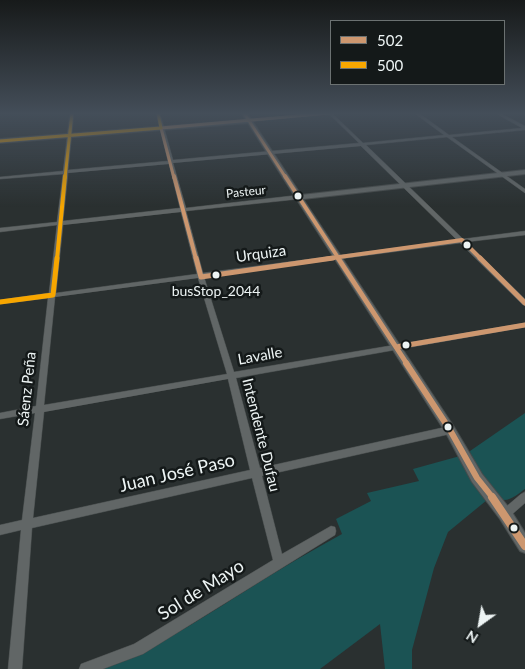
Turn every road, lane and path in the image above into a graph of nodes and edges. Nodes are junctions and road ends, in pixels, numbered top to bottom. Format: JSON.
{"nodes":[{"id":1,"x":68,"y":144,"type":"edge"},
{"id":2,"x":166,"y":144,"type":"edge"},
{"id":3,"x":263,"y":144,"type":"edge"},
{"id":4,"x":360,"y":144,"type":"edge"},
{"id":5,"x":362,"y":144,"type":"edge"},
{"id":6,"x":459,"y":144,"type":"edge"},
{"id":7,"x":269,"y":153,"type":"junction"},
{"id":8,"x":171,"y":162,"type":"junction"},
{"id":9,"x":66,"y":172,"type":"junction"},
{"id":10,"x":525,"y":172,"type":"edge"},
{"id":11,"x":503,"y":175,"type":"junction"},
{"id":12,"x":0,"y":178,"type":"edge"},
{"id":13,"x":404,"y":185,"type":"junction"},
{"id":14,"x":525,"y":191,"type":"edge"},
{"id":15,"x":299,"y":198,"type":"junction"},
{"id":16,"x":184,"y":210,"type":"junction"},
{"id":17,"x":60,"y":224,"type":"junction"},
{"id":18,"x":0,"y":230,"type":"edge"},
{"id":19,"x":525,"y":233,"type":"edge"},
{"id":20,"x":462,"y":240,"type":"junction"},
{"id":21,"x":338,"y":257,"type":"junction"},
{"id":22,"x":202,"y":277,"type":"junction"},
{"id":23,"x":53,"y":295,"type":"junction"},
{"id":24,"x":0,"y":302,"type":"edge"},
{"id":25,"x":525,"y":303,"type":"edge"},
{"id":26,"x":525,"y":325,"type":"edge"},
{"id":27,"x":396,"y":347,"type":"junction"},
{"id":28,"x":231,"y":375,"type":"junction"},
{"id":29,"x":40,"y":409,"type":"junction"},
{"id":30,"x":0,"y":416,"type":"edge"},
{"id":31,"x":450,"y":430,"type":"junction"},
{"id":32,"x":257,"y":472,"type":"junction"},
{"id":33,"x":525,"y":497,"type":"edge"},
{"id":34,"x":505,"y":514,"type":"junction"},
{"id":35,"x":27,"y":524,"type":"junction"},
{"id":36,"x":0,"y":530,"type":"edge"},
{"id":37,"x":331,"y":531,"type":"dead end"},
{"id":38,"x":525,"y":546,"type":"edge"},
{"id":39,"x":279,"y":563,"type":"junction"},
{"id":40,"x":15,"y":669,"type":"edge"},
{"id":41,"x":86,"y":669,"type":"edge"}],
"edges":[{"from":1,"to":9,"type":"street","name":"Sáenz Peña"},
{"from":2,"to":8,"type":"street","name":"Intendente Dufau"},
{"from":3,"to":7,"type":"street"},
{"from":4,"to":7,"type":"street"},
{"from":5,"to":13,"type":"street"},
{"from":6,"to":11,"type":"street"},
{"from":7,"to":8,"type":"street"},
{"from":7,"to":15,"type":"street"},
{"from":8,"to":9,"type":"street"},
{"from":8,"to":16,"type":"street","name":"Intendente Dufau"},
{"from":9,"to":12,"type":"street"},
{"from":9,"to":17,"type":"street","name":"Sáenz Peña"},
{"from":10,"to":11,"type":"street","name":"Pasteur"},
{"from":11,"to":13,"type":"street","name":"Pasteur"},
{"from":11,"to":14,"type":"street"},
{"from":13,"to":15,"type":"street","name":"Pasteur"},
{"from":13,"to":20,"type":"street"},
{"from":15,"to":16,"type":"street","name":"Pasteur"},
{"from":15,"to":21,"type":"street"},
{"from":16,"to":17,"type":"street","name":"Pasteur"},
{"from":16,"to":22,"type":"street","name":"Intendente Dufau"},
{"from":17,"to":18,"type":"street","name":"Pasteur"},
{"from":17,"to":23,"type":"street","name":"Sáenz Peña"},
{"from":19,"to":20,"type":"street","name":"Urquiza"},
{"from":20,"to":21,"type":"street","name":"Urquiza"},
{"from":20,"to":25,"type":"street"},
{"from":21,"to":22,"type":"street","name":"Urquiza"},
{"from":21,"to":27,"type":"street"},
{"from":22,"to":23,"type":"street","name":"Urquiza"},
{"from":22,"to":28,"type":"street","name":"Intendente Dufau"},
{"from":23,"to":24,"type":"street","name":"Urquiza"},
{"from":23,"to":29,"type":"street","name":"Sáenz Peña"},
{"from":26,"to":27,"type":"street","name":"Lavalle"},
{"from":27,"to":28,"type":"street","name":"Lavalle"},
{"from":27,"to":31,"type":"street"},
{"from":28,"to":29,"type":"street","name":"Lavalle"},
{"from":28,"to":32,"type":"street","name":"Intendente Dufau"},
{"from":29,"to":30,"type":"street","name":"Lavalle"},
{"from":29,"to":35,"type":"street","name":"Sáenz Peña"},
{"from":31,"to":32,"type":"street","name":"Juan José Paso"},
{"from":31,"to":34,"type":"street"},
{"from":32,"to":35,"type":"street","name":"Juan José Paso"},
{"from":32,"to":39,"type":"street","name":"Intendente Dufau"},
{"from":33,"to":34,"type":"street"},
{"from":34,"to":38,"type":"street"},
{"from":35,"to":36,"type":"street","name":"Juan José Paso"},
{"from":35,"to":40,"type":"street","name":"Sáenz Peña"},
{"from":37,"to":39,"type":"street","name":"Sol de Mayo"},
{"from":39,"to":41,"type":"street","name":"Sol de Mayo"}]}
